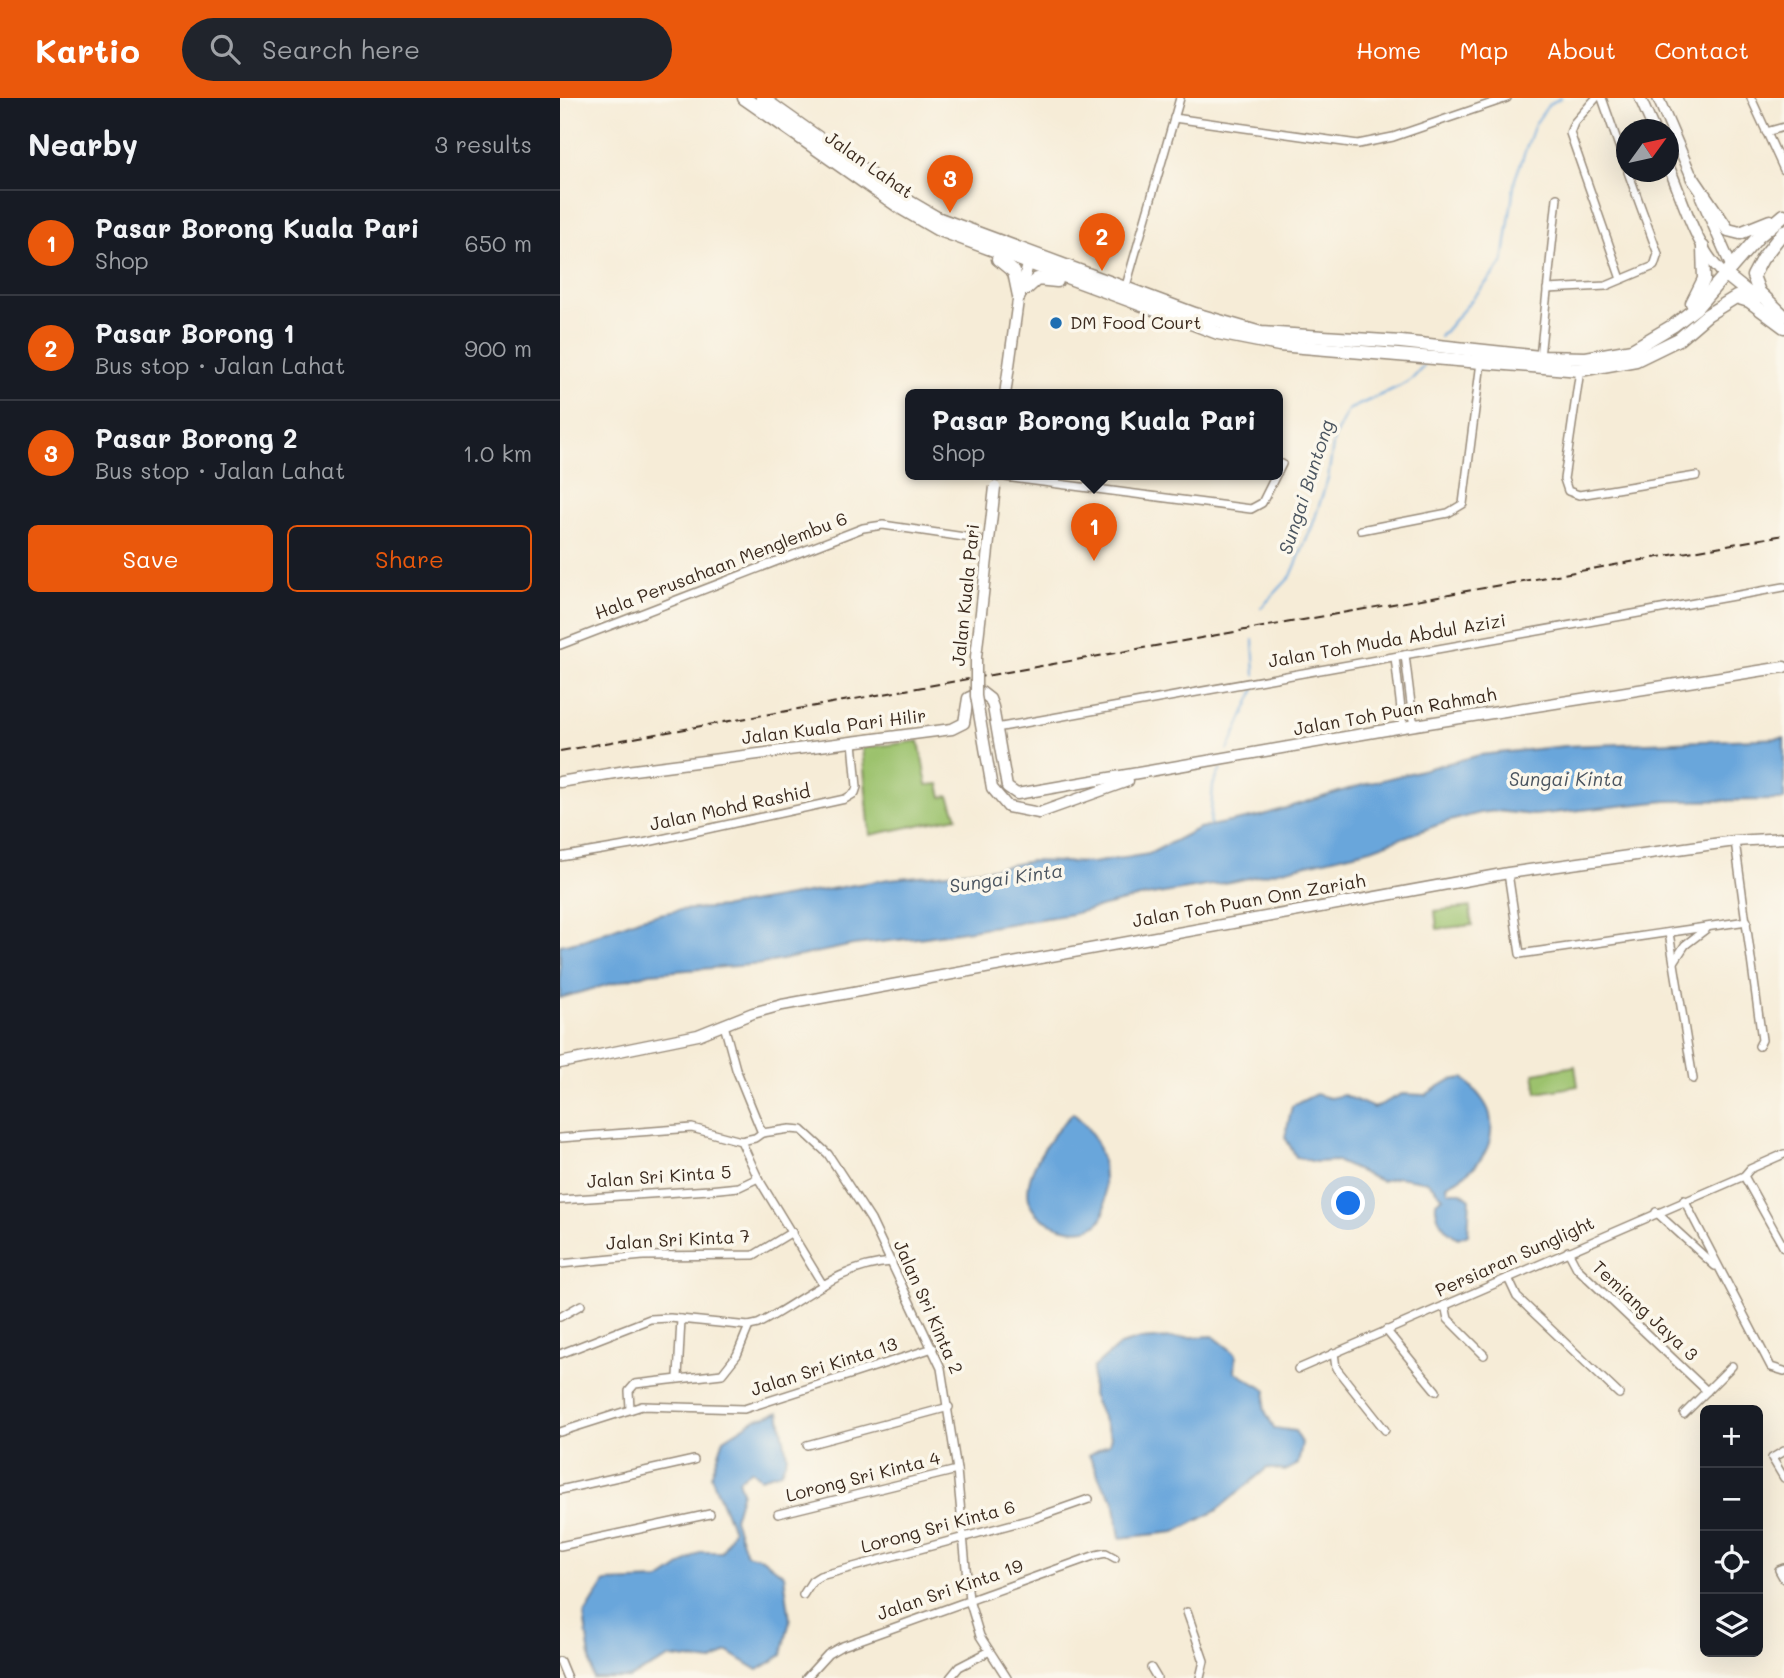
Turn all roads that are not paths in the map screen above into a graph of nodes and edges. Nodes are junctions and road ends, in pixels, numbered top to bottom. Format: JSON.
{"nodes":[{"id":1,"x":744,"y":98,"type":"edge"},
{"id":2,"x":762,"y":98,"type":"edge"},
{"id":3,"x":1180,"y":98,"type":"edge"},
{"id":4,"x":1507,"y":98,"type":"edge"},
{"id":5,"x":1595,"y":98,"type":"edge"},
{"id":6,"x":1602,"y":98,"type":"edge"},
{"id":7,"x":1640,"y":98,"type":"edge"},
{"id":8,"x":1658,"y":98,"type":"edge"},
{"id":9,"x":1751,"y":98,"type":"edge"},
{"id":10,"x":1174,"y":118,"type":"junction"},
{"id":11,"x":1649,"y":119,"type":"edge"},
{"id":12,"x":1784,"y":127,"type":"edge"},
{"id":13,"x":1766,"y":132,"type":"junction"},
{"id":14,"x":1616,"y":138,"type":"edge"},
{"id":15,"x":1784,"y":170,"type":"edge"},
{"id":16,"x":1692,"y":177,"type":"junction"},
{"id":17,"x":1631,"y":182,"type":"edge"},
{"id":18,"x":1676,"y":182,"type":"edge"},
{"id":19,"x":1557,"y":198,"type":"dead end"},
{"id":20,"x":1703,"y":202,"type":"junction"},
{"id":21,"x":1782,"y":216,"type":"edge"},
{"id":22,"x":937,"y":224,"type":"junction"},
{"id":23,"x":1784,"y":231,"type":"edge"},
{"id":24,"x":1703,"y":247,"type":"junction"},
{"id":25,"x":1028,"y":265,"type":"junction"},
{"id":26,"x":1730,"y":274,"type":"junction"},
{"id":27,"x":1620,"y":279,"type":"junction"},
{"id":28,"x":1074,"y":282,"type":"junction"},
{"id":29,"x":1126,"y":286,"type":"junction"},
{"id":30,"x":1547,"y":289,"type":"junction"},
{"id":31,"x":1023,"y":292,"type":"junction"},
{"id":32,"x":1707,"y":315,"type":"junction"},
{"id":33,"x":1784,"y":319,"type":"edge"},
{"id":34,"x":1674,"y":325,"type":"junction"},
{"id":35,"x":1784,"y":327,"type":"edge"},
{"id":36,"x":1539,"y":357,"type":"junction"},
{"id":37,"x":1481,"y":362,"type":"junction"},
{"id":38,"x":1580,"y":370,"type":"junction"},
{"id":39,"x":1008,"y":389,"type":"edge"},
{"id":40,"x":1696,"y":476,"type":"dead end"},
{"id":41,"x":997,"y":480,"type":"edge"},
{"id":42,"x":1013,"y":480,"type":"edge"},
{"id":43,"x":1274,"y":480,"type":"edge"},
{"id":44,"x":1361,"y":530,"type":"dead end"},
{"id":45,"x":978,"y":539,"type":"dead end"},
{"id":46,"x":1784,"y":587,"type":"edge"},
{"id":47,"x":560,"y":645,"type":"edge"},
{"id":48,"x":1405,"y":655,"type":"junction"},
{"id":49,"x":1395,"y":657,"type":"junction"},
{"id":50,"x":1784,"y":667,"type":"edge"},
{"id":51,"x":1402,"y":669,"type":"junction"},
{"id":52,"x":1417,"y":725,"type":"junction"},
{"id":53,"x":1403,"y":727,"type":"junction"},
{"id":54,"x":996,"y":728,"type":"junction"},
{"id":55,"x":853,"y":742,"type":"junction"},
{"id":56,"x":1155,"y":772,"type":"junction"},
{"id":57,"x":560,"y":782,"type":"edge"},
{"id":58,"x":1048,"y":790,"type":"junction"},
{"id":59,"x":1012,"y":792,"type":"joint"},
{"id":60,"x":1044,"y":812,"type":"junction"},
{"id":61,"x":1784,"y":838,"type":"edge"},
{"id":62,"x":1735,"y":841,"type":"junction"},
{"id":63,"x":560,"y":857,"type":"edge"},
{"id":64,"x":1508,"y":873,"type":"junction"},
{"id":65,"x":1746,"y":921,"type":"junction"},
{"id":66,"x":1710,"y":927,"type":"junction"},
{"id":67,"x":1670,"y":933,"type":"junction"},
{"id":68,"x":1674,"y":962,"type":"junction"},
{"id":69,"x":724,"y":1025,"type":"junction"},
{"id":70,"x":1759,"y":1046,"type":"dead end"},
{"id":71,"x":560,"y":1063,"type":"edge"},
{"id":72,"x":1693,"y":1079,"type":"dead end"},
{"id":73,"x":762,"y":1133,"type":"junction"},
{"id":74,"x":560,"y":1138,"type":"edge"},
{"id":75,"x":741,"y":1141,"type":"junction"},
{"id":76,"x":1784,"y":1154,"type":"edge"},
{"id":77,"x":1744,"y":1176,"type":"junction"},
{"id":78,"x":758,"y":1178,"type":"junction"},
{"id":79,"x":560,"y":1200,"type":"edge"},
{"id":80,"x":1684,"y":1200,"type":"junction"},
{"id":81,"x":1656,"y":1212,"type":"junction"},
{"id":82,"x":792,"y":1232,"type":"junction"},
{"id":83,"x":1783,"y":1244,"type":"edge"},
{"id":84,"x":1568,"y":1251,"type":"junction"},
{"id":85,"x":892,"y":1262,"type":"junction"},
{"id":86,"x":560,"y":1264,"type":"edge"},
{"id":87,"x":1720,"y":1271,"type":"junction"},
{"id":88,"x":1508,"y":1278,"type":"junction"},
{"id":89,"x":823,"y":1285,"type":"junction"},
{"id":90,"x":581,"y":1305,"type":"dead end"},
{"id":91,"x":1445,"y":1305,"type":"junction"},
{"id":92,"x":560,"y":1317,"type":"edge"},
{"id":93,"x":681,"y":1319,"type":"junction"},
{"id":94,"x":749,"y":1326,"type":"junction"},
{"id":95,"x":1386,"y":1330,"type":"junction"},
{"id":96,"x":933,"y":1348,"type":"junction"},
{"id":97,"x":1334,"y":1353,"type":"junction"},
{"id":98,"x":560,"y":1354,"type":"edge"},
{"id":99,"x":1484,"y":1355,"type":"dead end"},
{"id":100,"x":1732,"y":1366,"type":"dead end"},
{"id":101,"x":1298,"y":1369,"type":"dead end"},
{"id":102,"x":1784,"y":1371,"type":"edge"},
{"id":103,"x":678,"y":1377,"type":"junction"},
{"id":104,"x":1436,"y":1391,"type":"dead end"},
{"id":105,"x":1707,"y":1391,"type":"junction"},
{"id":106,"x":1619,"y":1394,"type":"dead end"},
{"id":107,"x":949,"y":1407,"type":"junction"},
{"id":108,"x":630,"y":1408,"type":"junction"},
{"id":109,"x":1684,"y":1414,"type":"dead end"},
{"id":110,"x":1385,"y":1430,"type":"dead end"},
{"id":111,"x":560,"y":1432,"type":"edge"},
{"id":112,"x":807,"y":1445,"type":"dead end"},
{"id":113,"x":1784,"y":1451,"type":"edge"},
{"id":114,"x":694,"y":1460,"type":"dead end"},
{"id":115,"x":957,"y":1470,"type":"junction"},
{"id":116,"x":1784,"y":1478,"type":"edge"},
{"id":117,"x":560,"y":1490,"type":"edge"},
{"id":118,"x":1089,"y":1499,"type":"dead end"},
{"id":119,"x":710,"y":1514,"type":"dead end"},
{"id":120,"x":778,"y":1514,"type":"dead end"},
{"id":121,"x":961,"y":1536,"type":"junction"},
{"id":122,"x":560,"y":1546,"type":"edge"},
{"id":123,"x":1115,"y":1558,"type":"dead end"},
{"id":124,"x":1784,"y":1568,"type":"edge"},
{"id":125,"x":1784,"y":1579,"type":"edge"},
{"id":126,"x":803,"y":1595,"type":"dead end"},
{"id":127,"x":969,"y":1600,"type":"junction"},
{"id":128,"x":1187,"y":1612,"type":"dead end"},
{"id":129,"x":988,"y":1652,"type":"junction"},
{"id":130,"x":560,"y":1661,"type":"edge"},
{"id":131,"x":1151,"y":1668,"type":"dead end"},
{"id":132,"x":567,"y":1678,"type":"edge"},
{"id":133,"x":806,"y":1678,"type":"edge"},
{"id":134,"x":950,"y":1678,"type":"edge"},
{"id":135,"x":1007,"y":1678,"type":"edge"},
{"id":136,"x":1157,"y":1678,"type":"edge"},
{"id":137,"x":1200,"y":1678,"type":"edge"}],
"edges":[{"from":1,"to":22,"type":"main road","name":"Jalan Lahat"},
{"from":2,"to":22,"type":"main road"},
{"from":3,"to":10,"type":"street"},
{"from":4,"to":10,"type":"street"},
{"from":5,"to":27,"type":"street"},
{"from":6,"to":14,"type":"street"},
{"from":7,"to":11,"type":"street"},
{"from":8,"to":16,"type":"street"},
{"from":9,"to":13,"type":"street"},
{"from":10,"to":29,"type":"street"},
{"from":12,"to":13,"type":"street"},
{"from":13,"to":15,"type":"street"},
{"from":16,"to":20,"type":"street"},
{"from":16,"to":21,"type":"main road"},
{"from":17,"to":27,"type":"street"},
{"from":18,"to":24,"type":"street"},
{"from":19,"to":30,"type":"street"},
{"from":20,"to":24,"type":"street"},
{"from":20,"to":26,"type":"street"},
{"from":21,"to":26,"type":"main road"},
{"from":22,"to":25,"type":"main road"},
{"from":22,"to":29,"type":"main road"},
{"from":22,"to":31,"type":"main road"},
{"from":23,"to":33,"type":"main road"},
{"from":24,"to":26,"type":"street"},
{"from":24,"to":34,"type":"main road"},
{"from":25,"to":28,"type":"main road"},
{"from":25,"to":29,"type":"main road"},
{"from":25,"to":31,"type":"street"},
{"from":26,"to":32,"type":"main road"},
{"from":26,"to":33,"type":"main road"},
{"from":26,"to":34,"type":"main road"},
{"from":27,"to":30,"type":"street"},
{"from":28,"to":31,"type":"main road"},
{"from":28,"to":37,"type":"main road"},
{"from":29,"to":36,"type":"main road"},
{"from":30,"to":36,"type":"street"},
{"from":31,"to":39,"type":"street"},
{"from":32,"to":35,"type":"main road"},
{"from":32,"to":38,"type":"main road"},
{"from":34,"to":36,"type":"main road"},
{"from":37,"to":38,"type":"main road"},
{"from":37,"to":44,"type":"street"},
{"from":38,"to":40,"type":"street"},
{"from":41,"to":60,"type":"street","name":"Jalan Kuala Pari","bridge":true},
{"from":42,"to":43,"type":"street"},
{"from":45,"to":47,"type":"street","name":"Hala Perusahaan Menglembu 6"},
{"from":46,"to":48,"type":"street","name":"Jalan Toh Muda Abdul Azizi"},
{"from":48,"to":49,"type":"street","name":"Jalan Toh Muda Abdul Azizi"},
{"from":48,"to":51,"type":"street"},
{"from":49,"to":51,"type":"street"},
{"from":49,"to":54,"type":"street","name":"Jalan Toh Muda Abdul Azizi"},
{"from":50,"to":52,"type":"street","name":"Jalan Toh Puan Rahmah"},
{"from":51,"to":52,"type":"street"},
{"from":51,"to":53,"type":"street"},
{"from":52,"to":53,"type":"street","name":"Jalan Toh Puan Rahmah"},
{"from":53,"to":56,"type":"street","name":"Jalan Toh Puan Rahmah"},
{"from":54,"to":55,"type":"street","name":"Jalan Kuala Pari Hilir"},
{"from":54,"to":59,"type":"street","name":"Jalan Kuala Pari Hilir"},
{"from":55,"to":57,"type":"street","name":"Jalan Kuala Pari Hilir"},
{"from":55,"to":63,"type":"street","name":"Jalan Mohd Rashid"},
{"from":56,"to":58,"type":"street","name":"Jalan Toh Puan Rahmah"},
{"from":56,"to":60,"type":"street"},
{"from":58,"to":59,"type":"street","name":"Jalan Toh Puan Rahmah"},
{"from":58,"to":60,"type":"street"},
{"from":61,"to":62,"type":"street","name":"Jalan Toh Puan Onn Zariah"},
{"from":62,"to":64,"type":"street","name":"Jalan Toh Puan Onn Zariah"},
{"from":62,"to":65,"type":"street"},
{"from":64,"to":67,"type":"street"},
{"from":64,"to":69,"type":"street","name":"Jalan Toh Puan Onn Zariah"},
{"from":65,"to":66,"type":"street"},
{"from":65,"to":70,"type":"street"},
{"from":66,"to":67,"type":"street"},
{"from":66,"to":68,"type":"street"},
{"from":67,"to":68,"type":"street"},
{"from":68,"to":72,"type":"street"},
{"from":69,"to":71,"type":"street","name":"Jalan Toh Puan Onn Zariah"},
{"from":69,"to":73,"type":"street"},
{"from":73,"to":75,"type":"street","name":"Jalan Sri Kinta 2"},
{"from":73,"to":85,"type":"street","name":"Jalan Sri Kinta 2"},
{"from":74,"to":75,"type":"street"},
{"from":75,"to":78,"type":"street"},
{"from":76,"to":77,"type":"street","name":"Persiaran Sunglight"},
{"from":77,"to":80,"type":"street","name":"Persiaran Sunglight"},
{"from":77,"to":83,"type":"street"},
{"from":78,"to":79,"type":"street","name":"Jalan Sri Kinta 5"},
{"from":78,"to":82,"type":"street"},
{"from":80,"to":81,"type":"street","name":"Persiaran Sunglight"},
{"from":80,"to":87,"type":"street"},
{"from":81,"to":84,"type":"street","name":"Persiaran Sunglight"},
{"from":81,"to":87,"type":"street"},
{"from":82,"to":86,"type":"street","name":"Jalan Sri Kinta 7"},
{"from":82,"to":89,"type":"street"},
{"from":84,"to":88,"type":"street","name":"Persiaran Sunglight"},
{"from":84,"to":105,"type":"street","name":"Temiang Jaya 3"},
{"from":85,"to":89,"type":"street"},
{"from":85,"to":96,"type":"street","name":"Jalan Sri Kinta 2"},
{"from":87,"to":102,"type":"street"},
{"from":88,"to":91,"type":"street","name":"Persiaran Sunglight"},
{"from":88,"to":106,"type":"street"},
{"from":89,"to":94,"type":"street"},
{"from":90,"to":92,"type":"street"},
{"from":91,"to":95,"type":"street","name":"Persiaran Sunglight"},
{"from":91,"to":99,"type":"street"},
{"from":93,"to":94,"type":"street"},
{"from":93,"to":98,"type":"street"},
{"from":93,"to":103,"type":"street"},
{"from":94,"to":103,"type":"street"},
{"from":95,"to":97,"type":"street","name":"Persiaran Sunglight"},
{"from":95,"to":104,"type":"street"},
{"from":96,"to":107,"type":"street","name":"Jalan Sri Kinta 2"},
{"from":96,"to":108,"type":"street","name":"Jalan Sri Kinta 13"},
{"from":97,"to":101,"type":"street","name":"Persiaran Sunglight"},
{"from":97,"to":110,"type":"street"},
{"from":100,"to":105,"type":"street"},
{"from":103,"to":108,"type":"street"},
{"from":105,"to":109,"type":"street"},
{"from":107,"to":112,"type":"street"},
{"from":107,"to":115,"type":"street","name":"Jalan Sri Kinta 2"},
{"from":108,"to":111,"type":"street","name":"Jalan Sri Kinta 13"},
{"from":113,"to":116,"type":"street"},
{"from":114,"to":117,"type":"street"},
{"from":115,"to":120,"type":"street","name":"Lorong Sri Kinta 4"},
{"from":115,"to":121,"type":"street","name":"Jalan Sri Kinta 2"},
{"from":118,"to":121,"type":"street","name":"Lorong Sri Kinta 6"},
{"from":119,"to":122,"type":"street"},
{"from":121,"to":126,"type":"street","name":"Lorong Sri Kinta 6"},
{"from":121,"to":127,"type":"street","name":"Jalan Sri Kinta 2"},
{"from":123,"to":127,"type":"street","name":"Jalan Sri Kinta 19"},
{"from":124,"to":125,"type":"street"},
{"from":127,"to":129,"type":"street","name":"Jalan Sri Kinta 2"},
{"from":127,"to":133,"type":"street","name":"Jalan Sri Kinta 19"},
{"from":128,"to":137,"type":"street"},
{"from":129,"to":134,"type":"street"},
{"from":129,"to":135,"type":"street","name":"Jalan Sri Kinta 2"},
{"from":130,"to":132,"type":"street"},
{"from":131,"to":136,"type":"street"}]}
